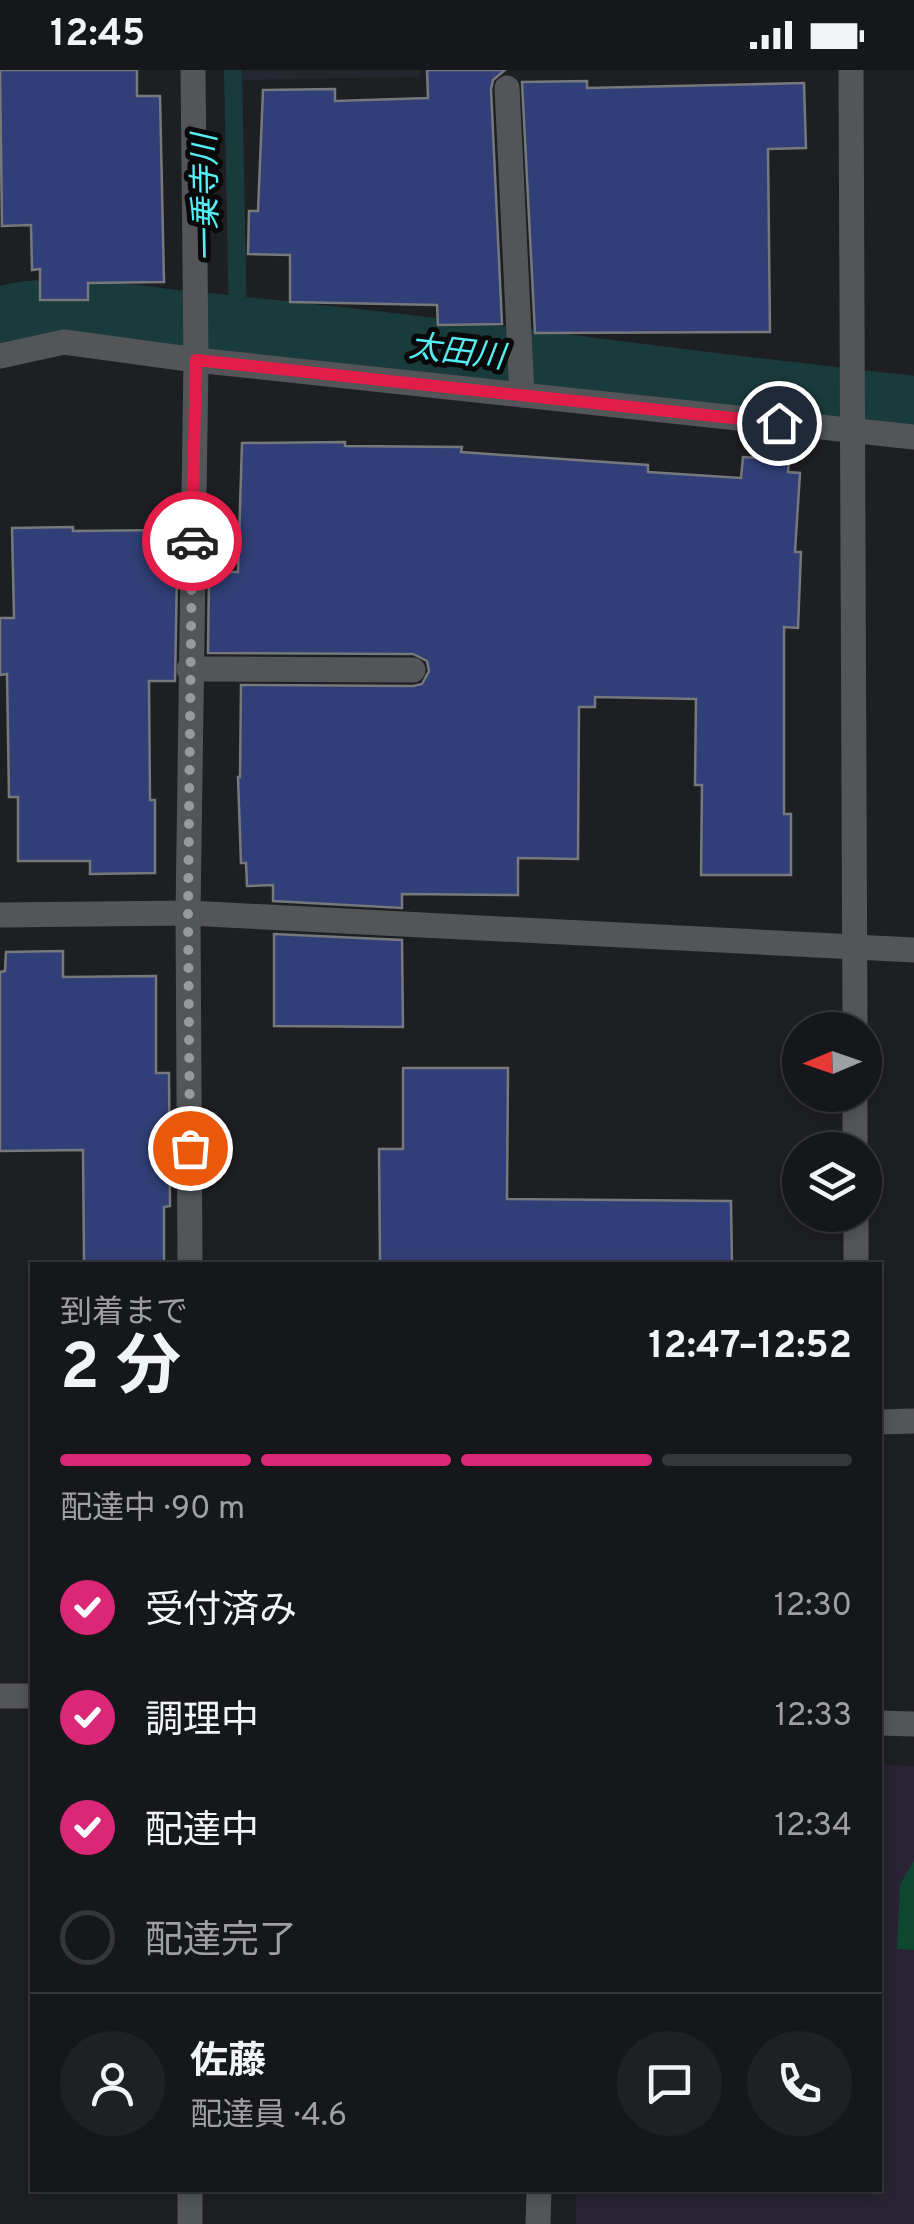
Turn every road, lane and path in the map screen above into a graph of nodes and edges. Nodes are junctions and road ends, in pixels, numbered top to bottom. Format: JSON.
{"nodes":[{"id":1,"x":193,"y":70,"type":"edge"},
{"id":2,"x":851,"y":70,"type":"edge"},
{"id":3,"x":507,"y":88,"type":"dead end"},
{"id":4,"x":196,"y":350,"type":"junction"},
{"id":5,"x":0,"y":356,"type":"edge"},
{"id":6,"x":522,"y":395,"type":"junction"},
{"id":7,"x":852,"y":422,"type":"junction"},
{"id":8,"x":914,"y":437,"type":"edge"},
{"id":9,"x":190,"y":670,"type":"junction"},
{"id":10,"x":413,"y":670,"type":"dead end"},
{"id":11,"x":188,"y":913,"type":"junction"},
{"id":12,"x":0,"y":914,"type":"edge"},
{"id":13,"x":854,"y":947,"type":"junction"},
{"id":14,"x":914,"y":950,"type":"edge"},
{"id":15,"x":854,"y":1012,"type":"edge"},
{"id":16,"x":856,"y":1232,"type":"edge"},
{"id":17,"x":190,"y":1262,"type":"edge"},
{"id":18,"x":856,"y":1262,"type":"edge"},
{"id":19,"x":914,"y":1420,"type":"edge"},
{"id":20,"x":882,"y":1422,"type":"edge"},
{"id":21,"x":0,"y":1696,"type":"edge"},
{"id":22,"x":30,"y":1696,"type":"edge"},
{"id":23,"x":882,"y":1723,"type":"edge"},
{"id":24,"x":914,"y":1724,"type":"edge"},
{"id":25,"x":190,"y":2192,"type":"edge"},
{"id":26,"x":539,"y":2192,"type":"edge"},
{"id":27,"x":190,"y":2224,"type":"edge"},
{"id":28,"x":538,"y":2224,"type":"edge"}],
"edges":[{"from":1,"to":4,"type":"street"},
{"from":2,"to":7,"type":"street"},
{"from":3,"to":6,"type":"street"},
{"from":4,"to":5,"type":"street"},
{"from":4,"to":6,"type":"street"},
{"from":4,"to":9,"type":"street"},
{"from":6,"to":7,"type":"street"},
{"from":7,"to":8,"type":"street"},
{"from":7,"to":13,"type":"street"},
{"from":9,"to":10,"type":"street"},
{"from":9,"to":11,"type":"street"},
{"from":11,"to":12,"type":"street"},
{"from":11,"to":13,"type":"street"},
{"from":11,"to":17,"type":"street"},
{"from":13,"to":14,"type":"street"},
{"from":13,"to":15,"type":"street"},
{"from":16,"to":18,"type":"street"},
{"from":19,"to":20,"type":"street"},
{"from":21,"to":22,"type":"street"},
{"from":23,"to":24,"type":"street"},
{"from":25,"to":27,"type":"street"},
{"from":26,"to":28,"type":"street"}]}
